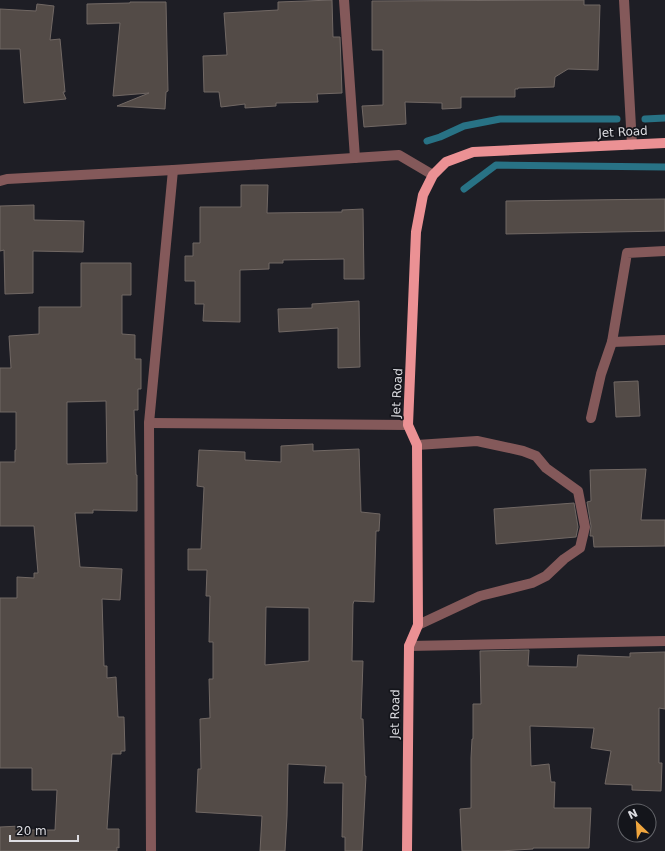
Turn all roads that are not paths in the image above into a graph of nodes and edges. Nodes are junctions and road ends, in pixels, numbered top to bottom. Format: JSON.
{"nodes":[{"id":1,"x":344,"y":0,"type":"edge"},
{"id":2,"x":624,"y":0,"type":"edge"},
{"id":3,"x":665,"y":143,"type":"edge"},
{"id":4,"x":632,"y":145,"type":"junction"},
{"id":5,"x":355,"y":158,"type":"junction"},
{"id":6,"x":173,"y":170,"type":"junction"},
{"id":7,"x":433,"y":175,"type":"junction"},
{"id":8,"x":0,"y":181,"type":"edge"},
{"id":9,"x":665,"y":251,"type":"edge"},
{"id":10,"x":665,"y":340,"type":"edge"},
{"id":11,"x":612,"y":342,"type":"junction"},
{"id":12,"x":591,"y":418,"type":"dead end"},
{"id":13,"x":149,"y":423,"type":"junction"},
{"id":14,"x":408,"y":425,"type":"junction"},
{"id":15,"x":417,"y":445,"type":"junction"},
{"id":16,"x":418,"y":625,"type":"junction"},
{"id":17,"x":665,"y":641,"type":"edge"},
{"id":18,"x":409,"y":646,"type":"junction"},
{"id":19,"x":151,"y":851,"type":"edge"},
{"id":20,"x":407,"y":851,"type":"edge"}],
"edges":[{"from":1,"to":5,"type":"street"},
{"from":2,"to":4,"type":"street"},
{"from":3,"to":4,"type":"main road","name":"Jet Road"},
{"from":4,"to":7,"type":"main road","name":"Jet Road"},
{"from":5,"to":6,"type":"street"},
{"from":5,"to":7,"type":"street"},
{"from":6,"to":8,"type":"street"},
{"from":6,"to":13,"type":"street"},
{"from":7,"to":14,"type":"main road","name":"Jet Road"},
{"from":9,"to":11,"type":"street"},
{"from":10,"to":11,"type":"street"},
{"from":11,"to":12,"type":"street"},
{"from":13,"to":14,"type":"street"},
{"from":13,"to":19,"type":"street"},
{"from":14,"to":15,"type":"main road","name":"Jet Road"},
{"from":15,"to":16,"type":"main road","name":"Jet Road"},
{"from":15,"to":16,"type":"street"},
{"from":16,"to":18,"type":"main road","name":"Jet Road"},
{"from":17,"to":18,"type":"street"},
{"from":18,"to":20,"type":"main road","name":"Jet Road"}]}
